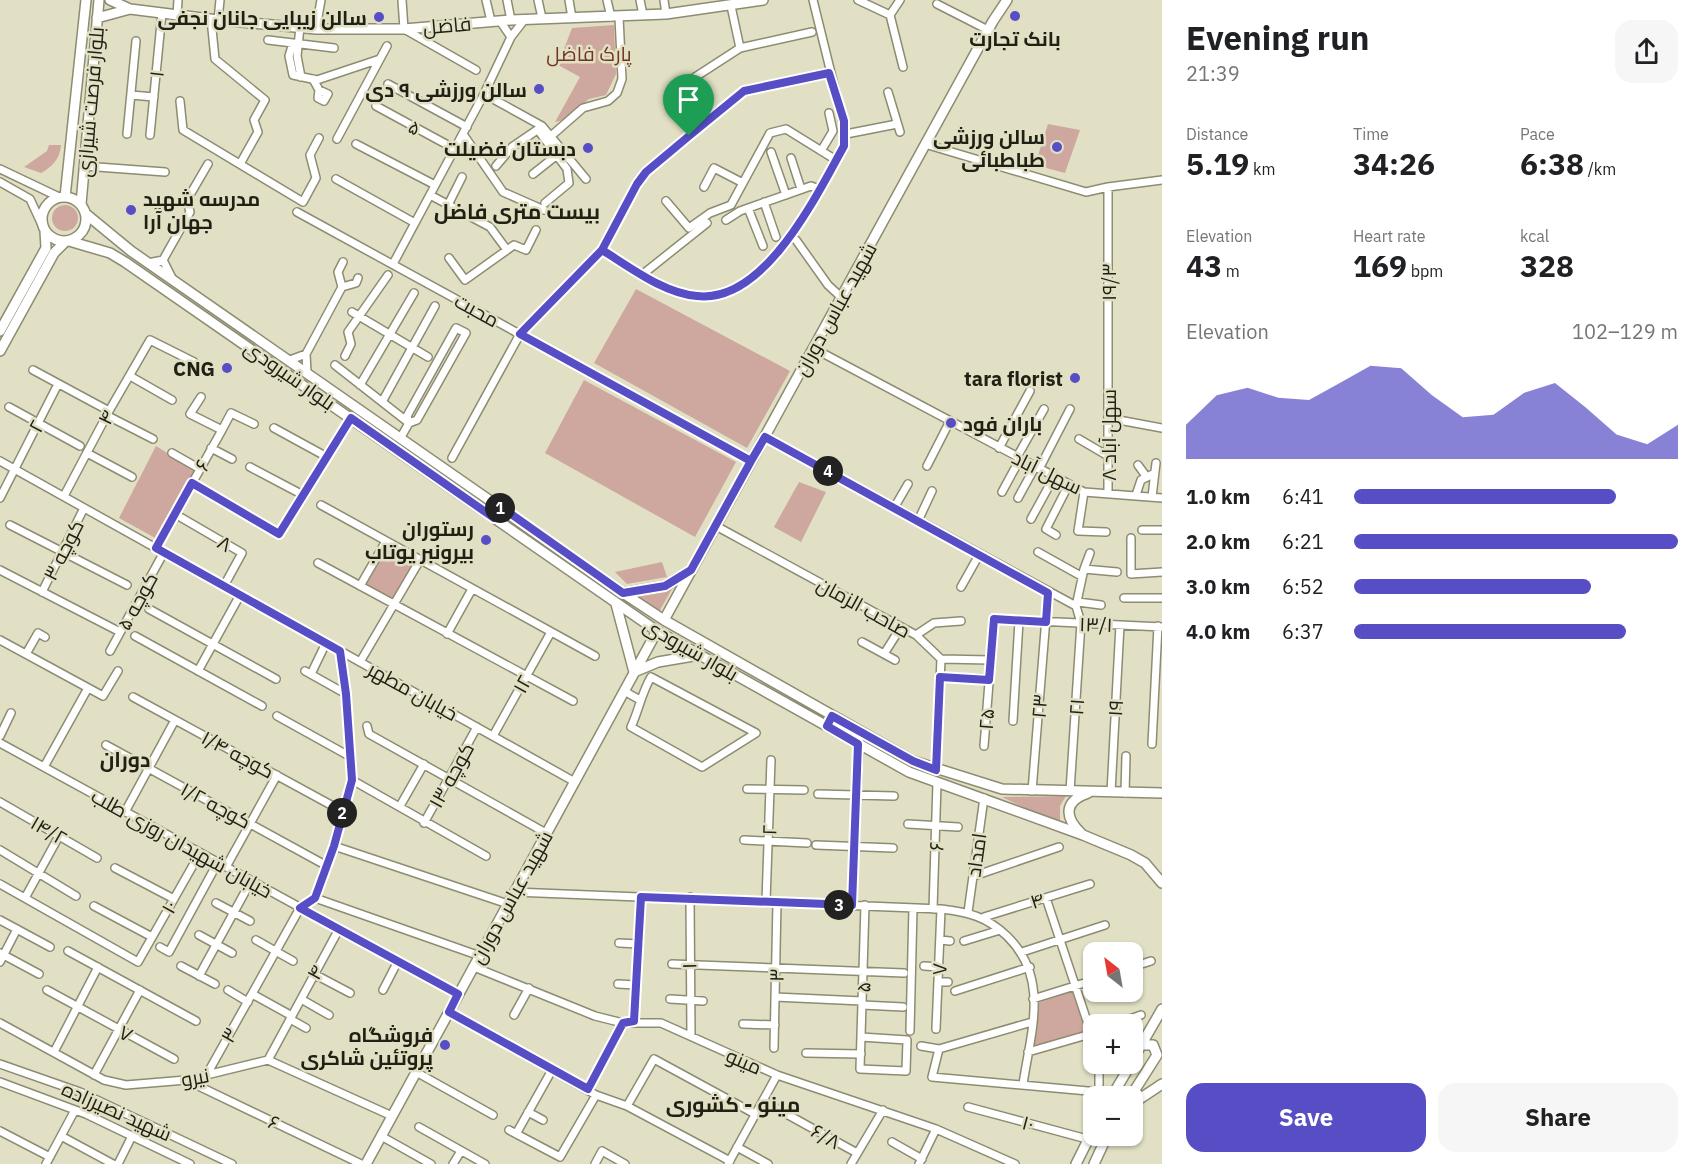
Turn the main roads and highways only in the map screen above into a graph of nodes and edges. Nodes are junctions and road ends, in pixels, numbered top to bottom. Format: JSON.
{"nodes":[{"id":1,"x":86,"y":0,"type":"edge"},
{"id":2,"x":99,"y":0,"type":"edge"},
{"id":3,"x":110,"y":0,"type":"edge"},
{"id":4,"x":763,"y":0,"type":"edge"},
{"id":5,"x":997,"y":0,"type":"edge"},
{"id":6,"x":1007,"y":0,"type":"edge"},
{"id":7,"x":711,"y":4,"type":"edge"},
{"id":8,"x":134,"y":6,"type":"edge"},
{"id":9,"x":97,"y":18,"type":"junction"},
{"id":10,"x":993,"y":21,"type":"junction"},
{"id":11,"x":68,"y":177,"type":"junction"},
{"id":12,"x":83,"y":177,"type":"junction"},
{"id":13,"x":62,"y":197,"type":"junction"},
{"id":14,"x":81,"y":204,"type":"junction"},
{"id":15,"x":86,"y":214,"type":"junction"},
{"id":16,"x":43,"y":228,"type":"junction"},
{"id":17,"x":68,"y":241,"type":"junction"},
{"id":18,"x":0,"y":331,"type":"edge"},
{"id":19,"x":0,"y":351,"type":"edge"},
{"id":20,"x":492,"y":501,"type":"junction"},
{"id":21,"x":501,"y":507,"type":"junction"},
{"id":22,"x":485,"y":512,"type":"junction"},
{"id":23,"x":494,"y":518,"type":"junction"},
{"id":24,"x":691,"y":570,"type":"junction"},
{"id":25,"x":623,"y":593,"type":"junction"},
{"id":26,"x":616,"y":604,"type":"junction"},
{"id":27,"x":673,"y":604,"type":"junction"},
{"id":28,"x":664,"y":620,"type":"junction"},
{"id":29,"x":678,"y":628,"type":"junction"},
{"id":30,"x":657,"y":631,"type":"junction"},
{"id":31,"x":699,"y":655,"type":"junction"},
{"id":32,"x":634,"y":672,"type":"junction"},
{"id":33,"x":832,"y":716,"type":"junction"},
{"id":34,"x":827,"y":726,"type":"junction"},
{"id":35,"x":1090,"y":792,"type":"junction"},
{"id":36,"x":1162,"y":793,"type":"edge"},
{"id":37,"x":1083,"y":835,"type":"junction"},
{"id":38,"x":1162,"y":883,"type":"edge"},
{"id":39,"x":1162,"y":1009,"type":"edge"},
{"id":40,"x":1143,"y":1043,"type":"edge"},
{"id":41,"x":1143,"y":1045,"type":"edge"},
{"id":42,"x":1162,"y":1084,"type":"edge"},
{"id":43,"x":1137,"y":1086,"type":"edge"},
{"id":44,"x":1143,"y":1097,"type":"edge"},
{"id":45,"x":1084,"y":1146,"type":"edge"},
{"id":46,"x":1102,"y":1146,"type":"edge"},
{"id":47,"x":364,"y":1164,"type":"edge"},
{"id":48,"x":1076,"y":1164,"type":"edge"},
{"id":49,"x":1094,"y":1164,"type":"edge"}],
"edges":[{"from":1,"to":11,"type":"main road","name":"بلوار فرصت شیرازی"},
{"from":2,"to":9,"type":"main road","name":"بلوار فرصت شیرازی"},
{"from":3,"to":8,"type":"main road","name":"فاضل"},
{"from":4,"to":7,"type":"main road","name":"فاضل"},
{"from":5,"to":10,"type":"main road"},
{"from":6,"to":10,"type":"main road","name":"شهید عباس دوران"},
{"from":7,"to":8,"type":"main road","name":"فاضل"},
{"from":8,"to":9,"type":"main road","name":"فاضل"},
{"from":9,"to":12,"type":"main road","name":"بلوار فرصت شیرازی"},
{"from":10,"to":24,"type":"main road","name":"شهید عباس دوران"},
{"from":11,"to":12,"type":"main road"},
{"from":11,"to":13,"type":"main road","name":"بلوار فرصت شیرازی"},
{"from":12,"to":14,"type":"main road","name":"بلوار فرصت شیرازی"},
{"from":13,"to":14,"type":"main road"},
{"from":13,"to":16,"type":"main road"},
{"from":14,"to":15,"type":"main road"},
{"from":15,"to":17,"type":"main road"},
{"from":15,"to":20,"type":"main road","name":"بلوار شیرودی"},
{"from":16,"to":17,"type":"main road"},
{"from":16,"to":18,"type":"main road"},
{"from":17,"to":19,"type":"main road"},
{"from":17,"to":22,"type":"main road","name":"بلوار شیرودی"},
{"from":20,"to":21,"type":"main road","name":"بلوار شیرودی"},
{"from":20,"to":22,"type":"main road"},
{"from":21,"to":23,"type":"main road"},
{"from":21,"to":25,"type":"main road","name":"بلوار شیرودی"},
{"from":22,"to":23,"type":"main road","name":"بلوار شیرودی"},
{"from":23,"to":26,"type":"main road","name":"بلوار شیرودی"},
{"from":24,"to":25,"type":"main road"},
{"from":24,"to":27,"type":"main road","name":"شهید عباس دوران"},
{"from":25,"to":28,"type":"main road","name":"بلوار شیرودی"},
{"from":26,"to":30,"type":"main road","name":"بلوار شیرودی"},
{"from":26,"to":32,"type":"main road"},
{"from":27,"to":28,"type":"main road","name":"شهید عباس دوران"},
{"from":27,"to":29,"type":"main road"},
{"from":28,"to":29,"type":"main road","name":"بلوار شیرودی"},
{"from":29,"to":33,"type":"main road","name":"بلوار شیرودی"},
{"from":30,"to":31,"type":"main road","name":"بلوار شیرودی"},
{"from":30,"to":32,"type":"main road","name":"شهید عباس دوران"},
{"from":31,"to":32,"type":"main road"},
{"from":31,"to":34,"type":"main road","name":"بلوار شیرودی"},
{"from":32,"to":47,"type":"main road","name":"شهید عباس دوران"},
{"from":33,"to":34,"type":"main road"},
{"from":33,"to":35,"type":"main road","name":"بلوار شیرودی"},
{"from":34,"to":37,"type":"main road","name":"بلوار شیرودی"},
{"from":35,"to":36,"type":"main road","name":"بلوار شیرودی"},
{"from":35,"to":37,"type":"main road"},
{"from":37,"to":38,"type":"main road","name":"بلوار شیرودی"},
{"from":39,"to":40,"type":"main road"},
{"from":41,"to":43,"type":"main road"},
{"from":42,"to":44,"type":"main road"},
{"from":45,"to":48,"type":"main road"},
{"from":46,"to":49,"type":"main road"}]}
